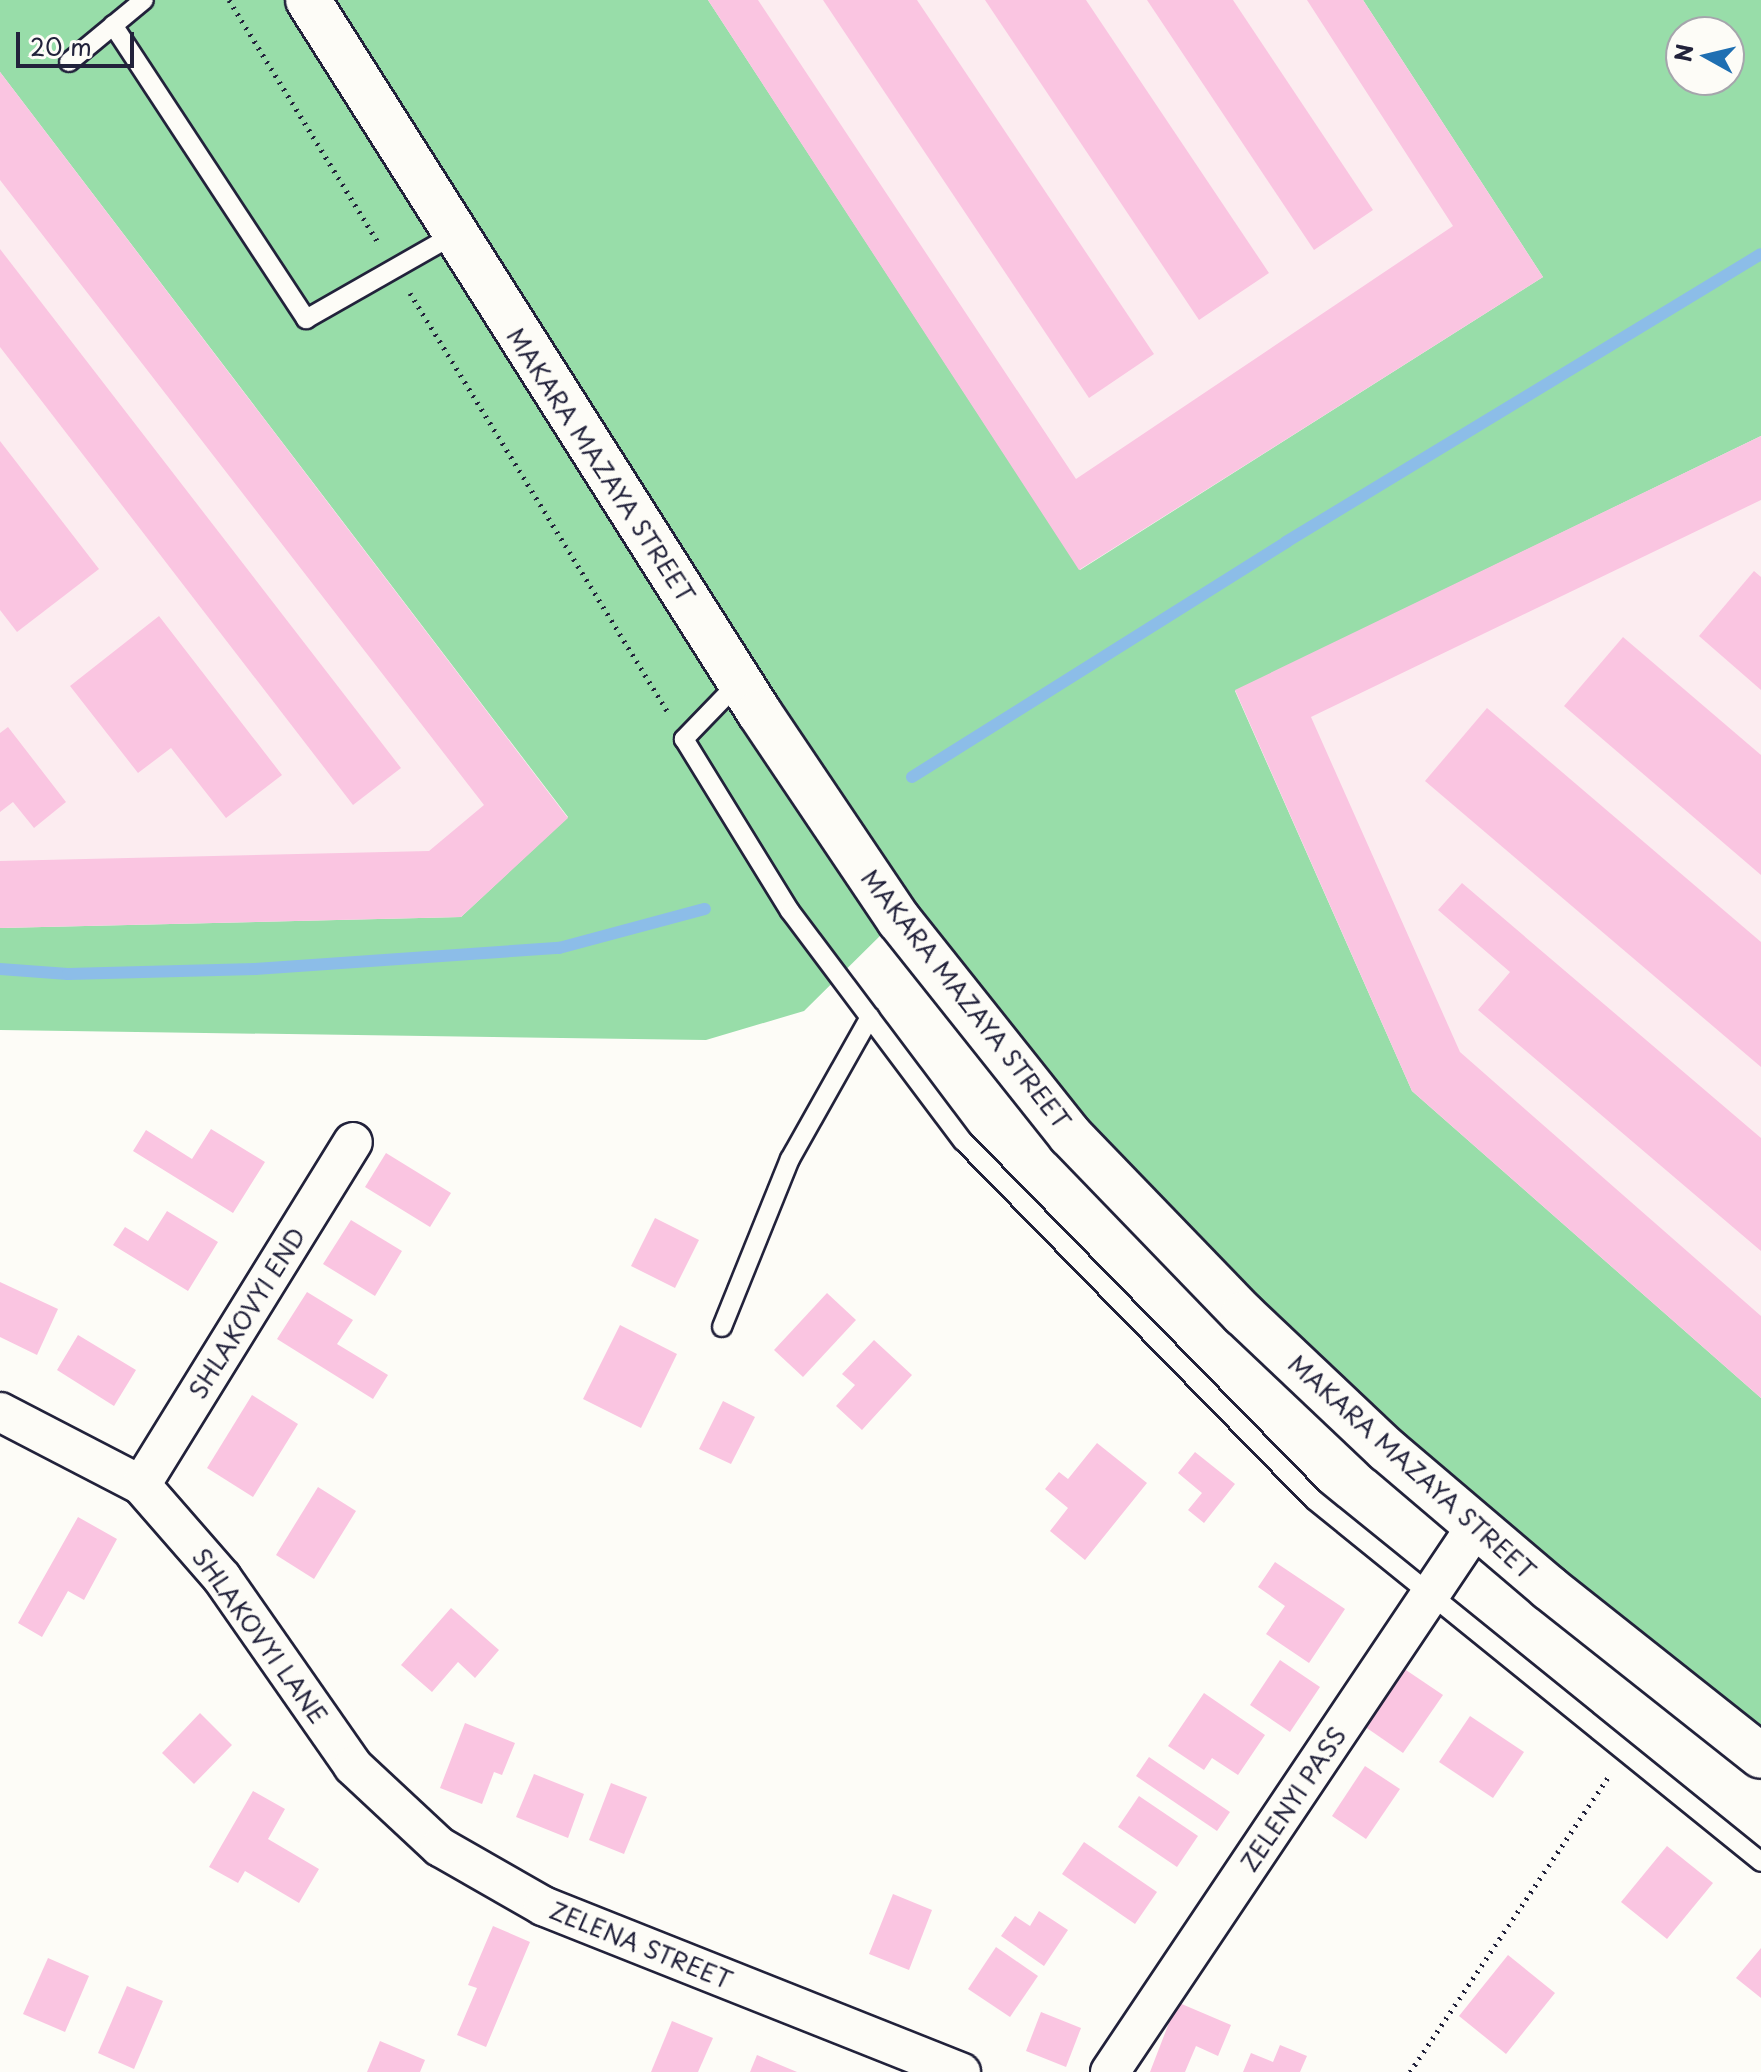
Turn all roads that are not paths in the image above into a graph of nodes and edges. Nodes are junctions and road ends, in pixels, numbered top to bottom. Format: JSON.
{"nodes":[{"id":1,"x":144,"y":0,"type":"edge"},
{"id":2,"x":308,"y":0,"type":"edge"},
{"id":3,"x":113,"y":25,"type":"junction"},
{"id":4,"x":69,"y":62,"type":"dead end"},
{"id":5,"x":453,"y":235,"type":"junction"},
{"id":6,"x":740,"y":681,"type":"junction"},
{"id":7,"x":870,"y":1017,"type":"junction"},
{"id":8,"x":353,"y":1142,"type":"dead end"},
{"id":9,"x":722,"y":1327,"type":"dead end"},
{"id":10,"x":0,"y":1412,"type":"edge"},
{"id":11,"x":141,"y":1485,"type":"junction"},
{"id":12,"x":1476,"y":1526,"type":"junction"},
{"id":13,"x":1431,"y":1595,"type":"junction"},
{"id":14,"x":1761,"y":1756,"type":"edge"},
{"id":15,"x":353,"y":1766,"type":"joint"},
{"id":16,"x":1761,"y":1862,"type":"edge"},
{"id":17,"x":961,"y":2072,"type":"edge"},
{"id":18,"x":1110,"y":2072,"type":"edge"}],
"edges":[{"from":1,"to":3,"type":"lane"},
{"from":2,"to":5,"type":"main road","name":"MAKARA MAZAYA STREET"},
{"from":3,"to":4,"type":"lane"},
{"from":3,"to":5,"type":"lane"},
{"from":5,"to":6,"type":"main road","name":"MAKARA MAZAYA STREET"},
{"from":6,"to":7,"type":"lane"},
{"from":6,"to":12,"type":"main road","name":"MAKARA MAZAYA STREET"},
{"from":7,"to":9,"type":"lane"},
{"from":7,"to":13,"type":"lane"},
{"from":8,"to":11,"type":"street","name":"SHLAKOVYI END"},
{"from":10,"to":11,"type":"street","name":"SHLAKOVYI LANE"},
{"from":11,"to":15,"type":"street","name":"SHLAKOVYI LANE"},
{"from":12,"to":13,"type":"street","name":"ZELENYI PASS"},
{"from":12,"to":14,"type":"main road","name":"MAKARA MAZAYA STREET"},
{"from":13,"to":16,"type":"lane"},
{"from":13,"to":18,"type":"street","name":"ZELENYI PASS"},
{"from":15,"to":17,"type":"street","name":"ZELENA STREET"}]}
